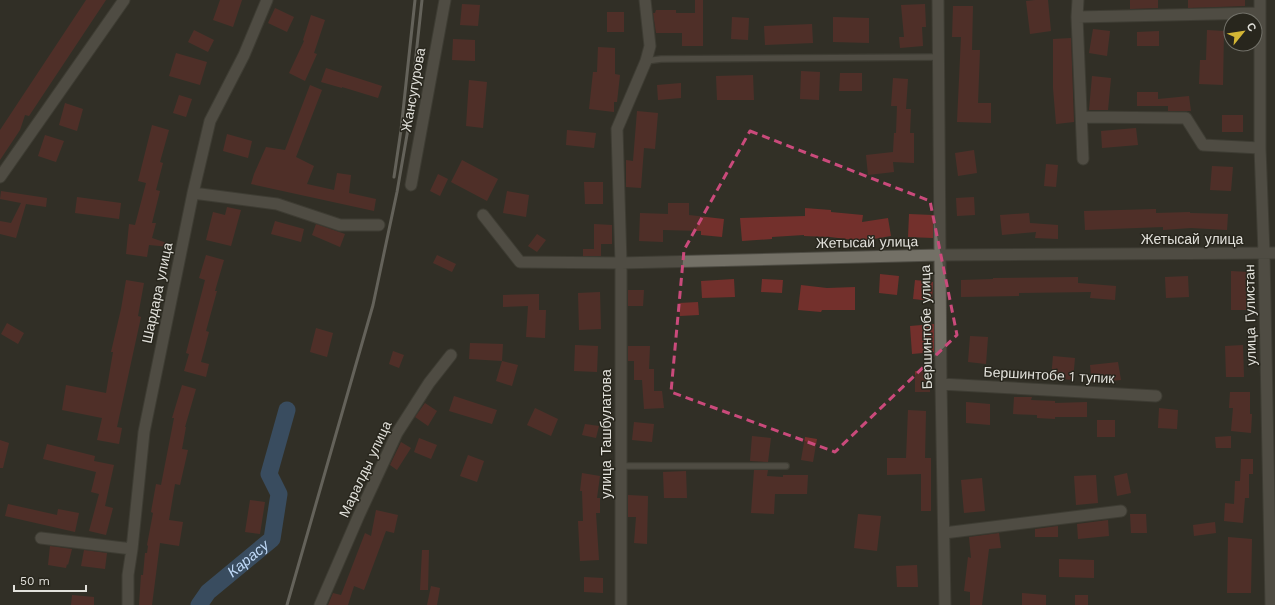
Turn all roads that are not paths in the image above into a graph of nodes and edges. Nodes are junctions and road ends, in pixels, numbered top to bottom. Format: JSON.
{"nodes":[{"id":1,"x":124,"y":0,"type":"edge"},
{"id":2,"x":267,"y":0,"type":"edge"},
{"id":3,"x":445,"y":0,"type":"edge"},
{"id":4,"x":645,"y":0,"type":"edge"},
{"id":5,"x":938,"y":0,"type":"edge"},
{"id":6,"x":1078,"y":0,"type":"edge"},
{"id":7,"x":1260,"y":0,"type":"edge"},
{"id":8,"x":1260,"y":12,"type":"edge"},
{"id":9,"x":1223,"y":13,"type":"edge"},
{"id":10,"x":1078,"y":17,"type":"junction"},
{"id":11,"x":1260,"y":52,"type":"edge"},
{"id":12,"x":939,"y":58,"type":"junction"},
{"id":13,"x":646,"y":61,"type":"junction"},
{"id":14,"x":1082,"y":117,"type":"junction"},
{"id":15,"x":1260,"y":148,"type":"junction"},
{"id":16,"x":1083,"y":158,"type":"dead end"},
{"id":17,"x":0,"y":177,"type":"edge"},
{"id":18,"x":411,"y":185,"type":"dead end"},
{"id":19,"x":193,"y":193,"type":"junction"},
{"id":20,"x":483,"y":215,"type":"dead end"},
{"id":21,"x":379,"y":225,"type":"dead end"},
{"id":22,"x":1270,"y":253,"type":"edge"},
{"id":23,"x":940,"y":255,"type":"junction"},
{"id":24,"x":621,"y":263,"type":"junction"},
{"id":25,"x":451,"y":354,"type":"dead end"},
{"id":26,"x":941,"y":384,"type":"junction"},
{"id":27,"x":1156,"y":396,"type":"dead end"},
{"id":28,"x":621,"y":466,"type":"junction"},
{"id":29,"x":786,"y":466,"type":"dead end"},
{"id":30,"x":1121,"y":511,"type":"dead end"},
{"id":31,"x":944,"y":533,"type":"junction"},
{"id":32,"x":41,"y":538,"type":"dead end"},
{"id":33,"x":132,"y":549,"type":"junction"},
{"id":34,"x":128,"y":605,"type":"edge"},
{"id":35,"x":320,"y":605,"type":"edge"},
{"id":36,"x":621,"y":605,"type":"edge"},
{"id":37,"x":945,"y":605,"type":"edge"},
{"id":38,"x":1271,"y":605,"type":"edge"}],
"edges":[{"from":1,"to":17,"type":"street"},
{"from":2,"to":19,"type":"street","name":"Шардара улица"},
{"from":3,"to":18,"type":"street","name":"Жансугурова"},
{"from":4,"to":13,"type":"street","name":"улица Ташбулатова"},
{"from":5,"to":12,"type":"street","name":"Бершинтобе улица"},
{"from":6,"to":10,"type":"street"},
{"from":7,"to":8,"type":"street","name":"улица Гулистан"},
{"from":9,"to":10,"type":"street"},
{"from":10,"to":14,"type":"street"},
{"from":11,"to":15,"type":"street","name":"улица Гулистан"},
{"from":12,"to":13,"type":"lane"},
{"from":12,"to":23,"type":"street","name":"Бершинтобе улица"},
{"from":13,"to":24,"type":"street","name":"улица Ташбулатова"},
{"from":14,"to":15,"type":"street"},
{"from":14,"to":16,"type":"street"},
{"from":15,"to":22,"type":"street","name":"улица Гулистан"},
{"from":19,"to":21,"type":"street"},
{"from":19,"to":33,"type":"street","name":"Шардара улица"},
{"from":20,"to":24,"type":"street","name":"Жетысай улица"},
{"from":22,"to":23,"type":"street","name":"Жетысай улица"},
{"from":22,"to":38,"type":"street","name":"улица Гулистан"},
{"from":23,"to":24,"type":"street","name":"Жетысай улица"},
{"from":23,"to":26,"type":"street","name":"Бершинтобе улица"},
{"from":24,"to":28,"type":"street","name":"улица Ташбулатова"},
{"from":25,"to":35,"type":"street","name":"Маралды улица"},
{"from":26,"to":27,"type":"street","name":"Бершинтобе 1 тупик"},
{"from":26,"to":31,"type":"street","name":"Бершинтобе улица"},
{"from":28,"to":29,"type":"lane"},
{"from":28,"to":36,"type":"street","name":"улица Ташбулатова"},
{"from":30,"to":31,"type":"street"},
{"from":31,"to":37,"type":"street","name":"Бершинтобе улица"},
{"from":32,"to":33,"type":"street"},
{"from":33,"to":34,"type":"street","name":"Шардара улица"}]}
